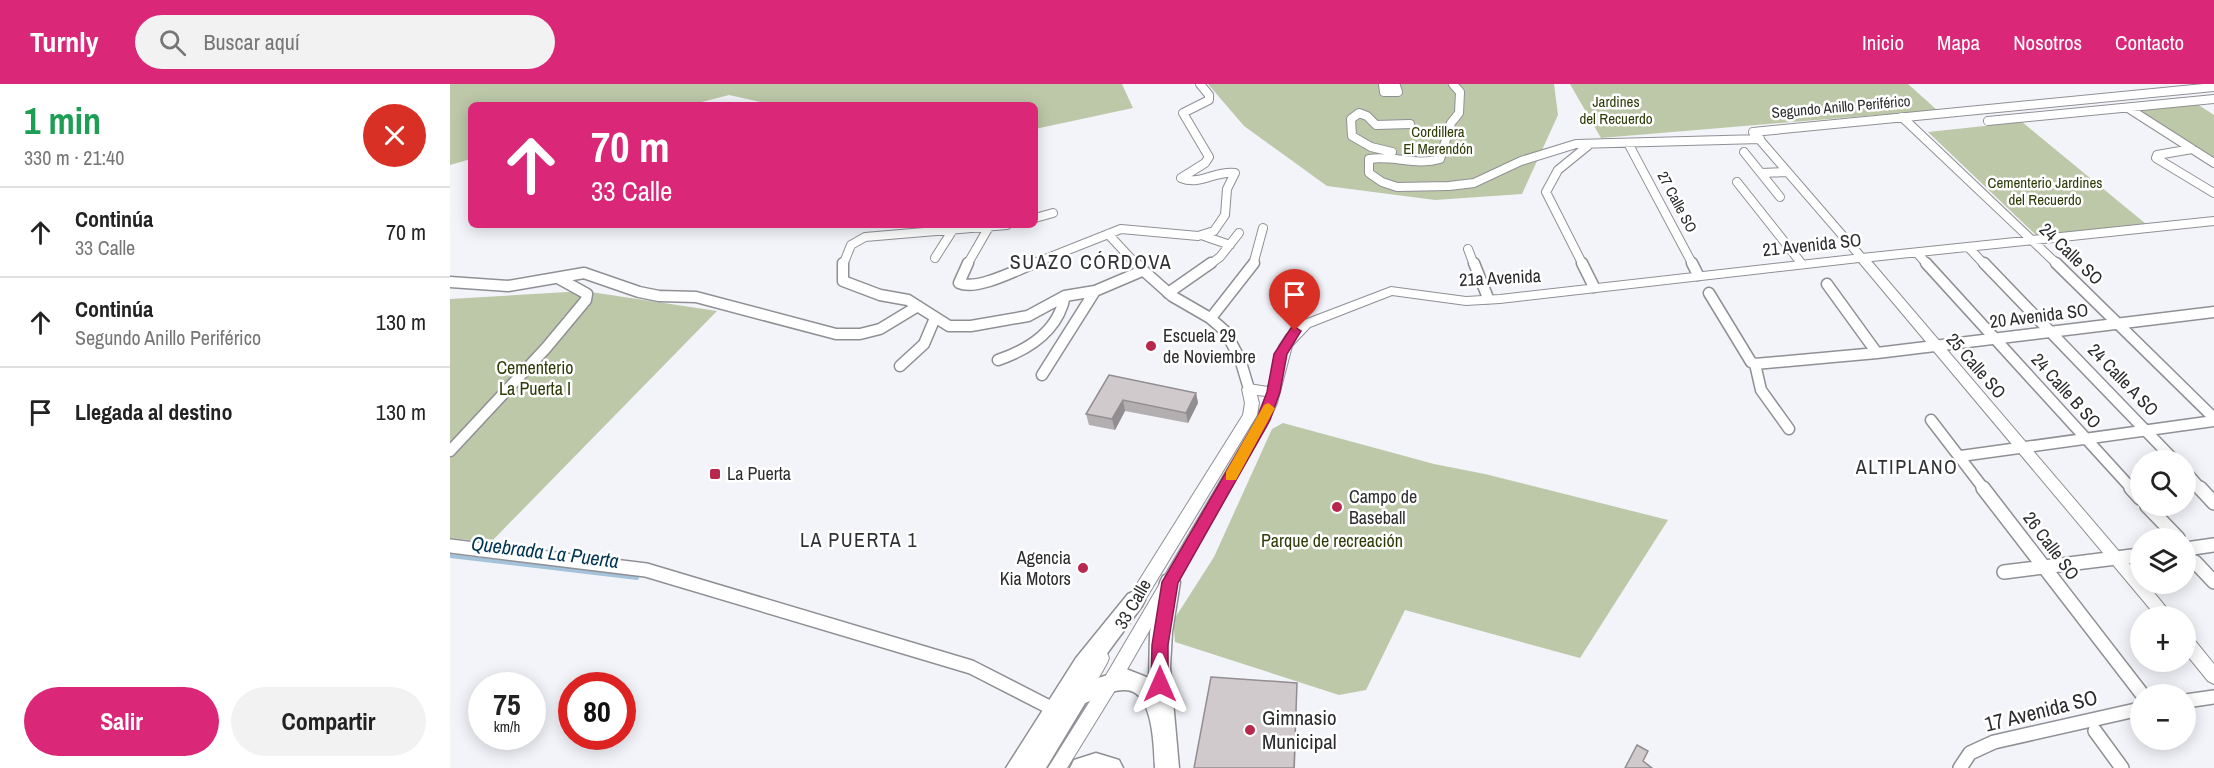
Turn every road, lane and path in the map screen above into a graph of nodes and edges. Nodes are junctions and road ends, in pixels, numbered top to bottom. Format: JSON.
{"nodes":[{"id":1,"x":1200,"y":84,"type":"edge"},
{"id":2,"x":1453,"y":84,"type":"edge"},
{"id":3,"x":2169,"y":84,"type":"edge"},
{"id":4,"x":2214,"y":87,"type":"edge"},
{"id":5,"x":2182,"y":91,"type":"junction"},
{"id":6,"x":2116,"y":99,"type":"junction"},
{"id":7,"x":2214,"y":99,"type":"edge"},
{"id":8,"x":2199,"y":101,"type":"junction"},
{"id":9,"x":2129,"y":109,"type":"junction"},
{"id":10,"x":2214,"y":110,"type":"edge"},
{"id":11,"x":1902,"y":117,"type":"junction"},
{"id":12,"x":1988,"y":121,"type":"dead end"},
{"id":13,"x":1410,"y":124,"type":"dead end"},
{"id":14,"x":1760,"y":139,"type":"junction"},
{"id":15,"x":1592,"y":142,"type":"junction"},
{"id":16,"x":1628,"y":143,"type":"junction"},
{"id":17,"x":2192,"y":149,"type":"junction"},
{"id":18,"x":1744,"y":152,"type":"dead end"},
{"id":19,"x":2214,"y":163,"type":"edge"},
{"id":20,"x":1422,"y":164,"type":"junction"},
{"id":21,"x":1786,"y":170,"type":"junction"},
{"id":22,"x":1765,"y":173,"type":"junction"},
{"id":23,"x":1737,"y":182,"type":"dead end"},
{"id":24,"x":2214,"y":193,"type":"edge"},
{"id":25,"x":1780,"y":197,"type":"dead end"},
{"id":26,"x":1053,"y":213,"type":"dead end"},
{"id":27,"x":1038,"y":217,"type":"edge"},
{"id":28,"x":2214,"y":221,"type":"edge"},
{"id":29,"x":988,"y":228,"type":"edge"},
{"id":30,"x":1263,"y":228,"type":"dead end"},
{"id":31,"x":953,"y":229,"type":"edge"},
{"id":32,"x":907,"y":230,"type":"edge"},
{"id":33,"x":1239,"y":233,"type":"dead end"},
{"id":34,"x":1108,"y":234,"type":"junction"},
{"id":35,"x":1204,"y":236,"type":"junction"},
{"id":36,"x":2034,"y":241,"type":"junction"},
{"id":37,"x":1230,"y":245,"type":"junction"},
{"id":38,"x":1969,"y":248,"type":"junction"},
{"id":39,"x":1468,"y":249,"type":"dead end"},
{"id":40,"x":1917,"y":253,"type":"junction"},
{"id":41,"x":935,"y":258,"type":"dead end"},
{"id":42,"x":1862,"y":258,"type":"junction"},
{"id":43,"x":1802,"y":264,"type":"junction"},
{"id":44,"x":1142,"y":271,"type":"junction"},
{"id":45,"x":1698,"y":275,"type":"junction"},
{"id":46,"x":558,"y":278,"type":"junction"},
{"id":47,"x":450,"y":282,"type":"edge"},
{"id":48,"x":1827,"y":284,"type":"dead end"},
{"id":49,"x":1594,"y":287,"type":"junction"},
{"id":50,"x":1095,"y":291,"type":"junction"},
{"id":51,"x":1168,"y":293,"type":"junction"},
{"id":52,"x":1709,"y":293,"type":"dead end"},
{"id":53,"x":1065,"y":296,"type":"junction"},
{"id":54,"x":1488,"y":298,"type":"junction"},
{"id":55,"x":918,"y":306,"type":"junction"},
{"id":56,"x":2212,"y":314,"type":"edge"},
{"id":57,"x":935,"y":318,"type":"junction"},
{"id":58,"x":1211,"y":318,"type":"junction"},
{"id":59,"x":2118,"y":322,"type":"junction"},
{"id":60,"x":2052,"y":332,"type":"junction"},
{"id":61,"x":1995,"y":339,"type":"junction"},
{"id":62,"x":1933,"y":346,"type":"junction"},
{"id":63,"x":1877,"y":352,"type":"junction"},
{"id":64,"x":998,"y":360,"type":"dead end"},
{"id":65,"x":1758,"y":364,"type":"junction"},
{"id":66,"x":900,"y":366,"type":"dead end"},
{"id":67,"x":1042,"y":375,"type":"dead end"},
{"id":68,"x":1249,"y":389,"type":"junction"},
{"id":69,"x":1274,"y":392,"type":"junction"},
{"id":70,"x":1931,"y":420,"type":"dead end"},
{"id":71,"x":2214,"y":420,"type":"edge"},
{"id":72,"x":1790,"y":429,"type":"dead end"},
{"id":73,"x":2147,"y":431,"type":"junction"},
{"id":74,"x":2086,"y":439,"type":"junction"},
{"id":75,"x":1241,"y":443,"type":"junction"},
{"id":76,"x":2019,"y":446,"type":"junction"},
{"id":77,"x":2165,"y":450,"type":"edge"},
{"id":78,"x":450,"y":451,"type":"edge"},
{"id":79,"x":1961,"y":456,"type":"junction"},
{"id":80,"x":2196,"y":483,"type":"edge"},
{"id":81,"x":2130,"y":487,"type":"edge"},
{"id":82,"x":2214,"y":503,"type":"edge"},
{"id":83,"x":2157,"y":516,"type":"edge"},
{"id":84,"x":2168,"y":528,"type":"edge"},
{"id":85,"x":2214,"y":545,"type":"edge"},
{"id":86,"x":450,"y":546,"type":"edge"},
{"id":87,"x":1167,"y":546,"type":"junction"},
{"id":88,"x":2196,"y":547,"type":"edge"},
{"id":89,"x":1187,"y":553,"type":"junction"},
{"id":90,"x":2130,"y":557,"type":"edge"},
{"id":91,"x":2117,"y":559,"type":"junction"},
{"id":92,"x":2196,"y":563,"type":"edge"},
{"id":93,"x":2046,"y":568,"type":"junction"},
{"id":94,"x":2004,"y":573,"type":"dead end"},
{"id":95,"x":1170,"y":582,"type":"junction"},
{"id":96,"x":2214,"y":582,"type":"edge"},
{"id":97,"x":1135,"y":600,"type":"junction"},
{"id":98,"x":2156,"y":606,"type":"edge"},
{"id":99,"x":2196,"y":654,"type":"edge"},
{"id":100,"x":2214,"y":676,"type":"edge"},
{"id":101,"x":1111,"y":682,"type":"junction"},
{"id":102,"x":2134,"y":684,"type":"edge"},
{"id":103,"x":1080,"y":695,"type":"junction"},
{"id":104,"x":2214,"y":697,"type":"edge"},
{"id":105,"x":2196,"y":700,"type":"edge"},
{"id":106,"x":1055,"y":710,"type":"junction"},
{"id":107,"x":2130,"y":711,"type":"edge"},
{"id":108,"x":1163,"y":717,"type":"junction"},
{"id":109,"x":2095,"y":731,"type":"dead end"},
{"id":110,"x":1018,"y":768,"type":"edge"},
{"id":111,"x":1034,"y":768,"type":"edge"},
{"id":112,"x":1057,"y":768,"type":"edge"},
{"id":113,"x":1082,"y":768,"type":"edge"},
{"id":114,"x":1111,"y":768,"type":"edge"},
{"id":115,"x":1159,"y":768,"type":"edge"},
{"id":116,"x":1167,"y":768,"type":"edge"},
{"id":117,"x":1960,"y":768,"type":"edge"},
{"id":118,"x":2122,"y":768,"type":"edge"}],
"edges":[{"from":1,"to":35,"type":"street"},
{"from":2,"to":20,"type":"street"},
{"from":3,"to":5,"type":"street"},
{"from":4,"to":5,"type":"street","name":"Segundo Anillo Periférico"},
{"from":5,"to":6,"type":"street","name":"Segundo Anillo Periférico"},
{"from":5,"to":8,"type":"street"},
{"from":6,"to":9,"type":"street"},
{"from":6,"to":11,"type":"street","name":"Segundo Anillo Periférico"},
{"from":7,"to":8,"type":"street"},
{"from":8,"to":9,"type":"street"},
{"from":8,"to":10,"type":"street"},
{"from":9,"to":12,"type":"street"},
{"from":9,"to":17,"type":"street"},
{"from":11,"to":14,"type":"street","name":"Segundo Anillo Periférico"},
{"from":11,"to":36,"type":"street","name":"24 Calle SO"},
{"from":13,"to":20,"type":"street"},
{"from":14,"to":16,"type":"street","name":"Segundo Anillo Periférico"},
{"from":14,"to":21,"type":"street","name":"25 Calle SO"},
{"from":15,"to":16,"type":"street","name":"Segundo Anillo Periférico"},
{"from":15,"to":20,"type":"street","name":"Segundo Anillo Periférico"},
{"from":15,"to":49,"type":"street"},
{"from":16,"to":45,"type":"street","name":"27 Calle SO"},
{"from":17,"to":19,"type":"street"},
{"from":17,"to":24,"type":"street"},
{"from":18,"to":22,"type":"street"},
{"from":21,"to":22,"type":"street"},
{"from":21,"to":42,"type":"street","name":"25 Calle SO"},
{"from":22,"to":25,"type":"street"},
{"from":23,"to":43,"type":"street"},
{"from":26,"to":27,"type":"street"},
{"from":28,"to":36,"type":"street"},
{"from":29,"to":31,"type":"street"},
{"from":29,"to":34,"type":"street"},
{"from":30,"to":58,"type":"street"},
{"from":31,"to":32,"type":"street"},
{"from":31,"to":41,"type":"street"},
{"from":32,"to":55,"type":"street"},
{"from":33,"to":37,"type":"street"},
{"from":34,"to":35,"type":"street"},
{"from":34,"to":44,"type":"street"},
{"from":35,"to":37,"type":"street"},
{"from":36,"to":38,"type":"street","name":"21 Avenida SO"},
{"from":36,"to":59,"type":"street","name":"24 Calle SO"},
{"from":37,"to":51,"type":"street"},
{"from":38,"to":40,"type":"street","name":"21 Avenida SO"},
{"from":38,"to":60,"type":"street","name":"24 Calle A SO"},
{"from":39,"to":54,"type":"street"},
{"from":40,"to":42,"type":"street","name":"21 Avenida SO"},
{"from":40,"to":61,"type":"street","name":"24 Calle B SO"},
{"from":42,"to":43,"type":"street","name":"21 Avenida SO"},
{"from":42,"to":62,"type":"street","name":"25 Calle SO"},
{"from":43,"to":45,"type":"street","name":"21 Avenida SO"},
{"from":44,"to":50,"type":"street"},
{"from":44,"to":51,"type":"street"},
{"from":45,"to":49,"type":"street","name":"21 Avenida SO"},
{"from":46,"to":47,"type":"street"},
{"from":46,"to":55,"type":"street"},
{"from":46,"to":78,"type":"street"},
{"from":48,"to":63,"type":"street"},
{"from":49,"to":54,"type":"street","name":"21a Avenida"},
{"from":50,"to":53,"type":"street"},
{"from":50,"to":67,"type":"street"},
{"from":51,"to":58,"type":"street"},
{"from":52,"to":65,"type":"street"},
{"from":53,"to":57,"type":"street"},
{"from":53,"to":64,"type":"street"},
{"from":54,"to":69,"type":"street","name":"21a Avenida"},
{"from":55,"to":57,"type":"street"},
{"from":56,"to":59,"type":"street","name":"20 Avenida SO"},
{"from":57,"to":66,"type":"street"},
{"from":58,"to":68,"type":"street"},
{"from":59,"to":60,"type":"street","name":"20 Avenida SO"},
{"from":59,"to":71,"type":"street","name":"24 Calle SO"},
{"from":60,"to":61,"type":"street","name":"20 Avenida SO"},
{"from":60,"to":73,"type":"street","name":"24 Calle A SO"},
{"from":61,"to":62,"type":"street","name":"20 Avenida SO"},
{"from":61,"to":74,"type":"street","name":"24 Calle B SO"},
{"from":62,"to":63,"type":"street","name":"20 Avenida SO"},
{"from":62,"to":76,"type":"street","name":"25 Calle SO"},
{"from":63,"to":65,"type":"street","name":"20 Avenida SO"},
{"from":65,"to":72,"type":"street"},
{"from":68,"to":69,"type":"street"},
{"from":68,"to":75,"type":"street"},
{"from":69,"to":75,"type":"street"},
{"from":70,"to":79,"type":"street","name":"26 Calle SO"},
{"from":71,"to":73,"type":"street"},
{"from":73,"to":74,"type":"street"},
{"from":73,"to":77,"type":"street","name":"24 Calle A SO"},
{"from":74,"to":76,"type":"street"},
{"from":74,"to":81,"type":"street","name":"24 Calle B SO"},
{"from":75,"to":87,"type":"street","name":"33 Calle"},
{"from":75,"to":89,"type":"street","name":"33 Calle"},
{"from":76,"to":79,"type":"street"},
{"from":76,"to":91,"type":"street","name":"25 Calle SO"},
{"from":79,"to":93,"type":"street","name":"26 Calle SO"},
{"from":80,"to":82,"type":"street"},
{"from":83,"to":84,"type":"street"},
{"from":85,"to":88,"type":"street"},
{"from":86,"to":106,"type":"street"},
{"from":87,"to":89,"type":"street"},
{"from":87,"to":97,"type":"street","name":"33 Calle"},
{"from":89,"to":95,"type":"street","name":"33 Calle"},
{"from":90,"to":91,"type":"street"},
{"from":91,"to":93,"type":"street"},
{"from":91,"to":98,"type":"street","name":"25 Calle SO"},
{"from":92,"to":96,"type":"street"},
{"from":93,"to":94,"type":"street"},
{"from":93,"to":102,"type":"street","name":"26 Calle SO"},
{"from":95,"to":101,"type":"street","name":"33 Calle"},
{"from":95,"to":108,"type":"highway"},
{"from":97,"to":103,"type":"street","name":"33 Calle"},
{"from":97,"to":106,"type":"highway"},
{"from":99,"to":100,"type":"street"},
{"from":101,"to":103,"type":"highway"},
{"from":101,"to":108,"type":"highway"},
{"from":101,"to":112,"type":"street","name":"33 Calle"},
{"from":103,"to":111,"type":"main road","name":"33 Calle"},
{"from":104,"to":105,"type":"street"},
{"from":106,"to":110,"type":"highway"},
{"from":107,"to":117,"type":"street","name":"17 Avenida SO"},
{"from":108,"to":115,"type":"highway"},
{"from":108,"to":116,"type":"highway"},
{"from":109,"to":118,"type":"street"},
{"from":113,"to":114,"type":"highway"}]}
